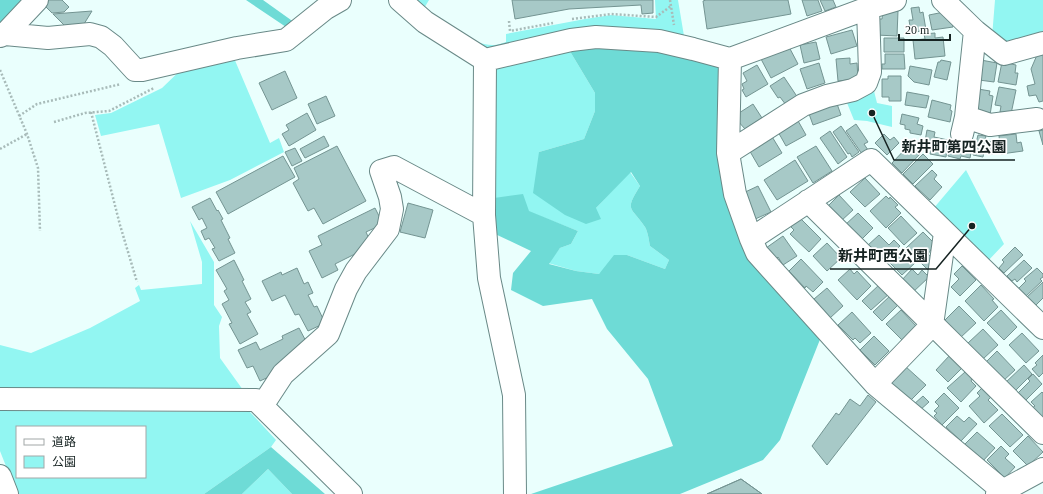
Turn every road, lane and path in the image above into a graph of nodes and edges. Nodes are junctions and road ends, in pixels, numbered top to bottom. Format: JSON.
{"nodes":[{"id":1,"x":37,"y":0,"type":"edge"},
{"id":2,"x":340,"y":0,"type":"edge"},
{"id":3,"x":400,"y":0,"type":"edge"},
{"id":4,"x":670,"y":0,"type":"edge"},
{"id":5,"x":895,"y":0,"type":"edge"},
{"id":6,"x":943,"y":0,"type":"edge"},
{"id":7,"x":868,"y":8,"type":"junction"},
{"id":8,"x":674,"y":23,"type":"dead end"},
{"id":9,"x":975,"y":31,"type":"junction"},
{"id":10,"x":2,"y":35,"type":"edge"},
{"id":11,"x":1043,"y":43,"type":"edge"},
{"id":12,"x":730,"y":59,"type":"junction"},
{"id":13,"x":485,"y":60,"type":"junction"},
{"id":14,"x":0,"y":70,"type":"edge"},
{"id":15,"x":126,"y":83,"type":"dead end"},
{"id":16,"x":152,"y":86,"type":"dead end"},
{"id":17,"x":91,"y":112,"type":"junction"},
{"id":18,"x":19,"y":116,"type":"junction"},
{"id":19,"x":1037,"y":119,"type":"dead end"},
{"id":20,"x":54,"y":122,"type":"dead end"},
{"id":21,"x":27,"y":134,"type":"junction"},
{"id":22,"x":0,"y":150,"type":"edge"},
{"id":23,"x":728,"y":153,"type":"junction"},
{"id":24,"x":808,"y":201,"type":"junction"},
{"id":25,"x":484,"y":215,"type":"junction"},
{"id":26,"x":40,"y":231,"type":"dead end"},
{"id":27,"x":945,"y":233,"type":"junction"},
{"id":28,"x":750,"y":239,"type":"junction"},
{"id":29,"x":137,"y":282,"type":"dead end"},
{"id":30,"x":932,"y":324,"type":"junction"},
{"id":31,"x":1043,"y":328,"type":"edge"},
{"id":32,"x":875,"y":384,"type":"junction"},
{"id":33,"x":0,"y":399,"type":"edge"},
{"id":34,"x":262,"y":406,"type":"junction"},
{"id":35,"x":1043,"y":433,"type":"edge"},
{"id":36,"x":1043,"y":469,"type":"edge"},
{"id":37,"x":0,"y":476,"type":"edge"},
{"id":38,"x":1000,"y":493,"type":"edge"},
{"id":39,"x":7,"y":494,"type":"edge"},
{"id":40,"x":351,"y":494,"type":"edge"},
{"id":41,"x":515,"y":494,"type":"edge"}],
"edges":[{"from":1,"to":10,"type":"street"},
{"from":2,"to":10,"type":"street"},
{"from":3,"to":13,"type":"street"},
{"from":4,"to":8,"type":"path"},
{"from":5,"to":7,"type":"street"},
{"from":6,"to":9,"type":"street"},
{"from":7,"to":12,"type":"street"},
{"from":7,"to":23,"type":"street"},
{"from":9,"to":11,"type":"street"},
{"from":9,"to":19,"type":"street"},
{"from":12,"to":13,"type":"street"},
{"from":12,"to":23,"type":"street"},
{"from":13,"to":25,"type":"street"},
{"from":14,"to":18,"type":"path"},
{"from":15,"to":18,"type":"path"},
{"from":16,"to":17,"type":"path"},
{"from":17,"to":20,"type":"path"},
{"from":17,"to":29,"type":"path"},
{"from":18,"to":21,"type":"path"},
{"from":21,"to":22,"type":"path"},
{"from":21,"to":26,"type":"path"},
{"from":23,"to":28,"type":"street"},
{"from":24,"to":27,"type":"street"},
{"from":24,"to":28,"type":"street"},
{"from":24,"to":30,"type":"street"},
{"from":25,"to":34,"type":"street"},
{"from":25,"to":41,"type":"street"},
{"from":27,"to":30,"type":"street"},
{"from":27,"to":31,"type":"street"},
{"from":28,"to":32,"type":"street"},
{"from":30,"to":32,"type":"street"},
{"from":30,"to":35,"type":"street"},
{"from":32,"to":38,"type":"street"},
{"from":33,"to":34,"type":"street"},
{"from":34,"to":40,"type":"street"},
{"from":36,"to":38,"type":"street"},
{"from":37,"to":39,"type":"street"}]}
